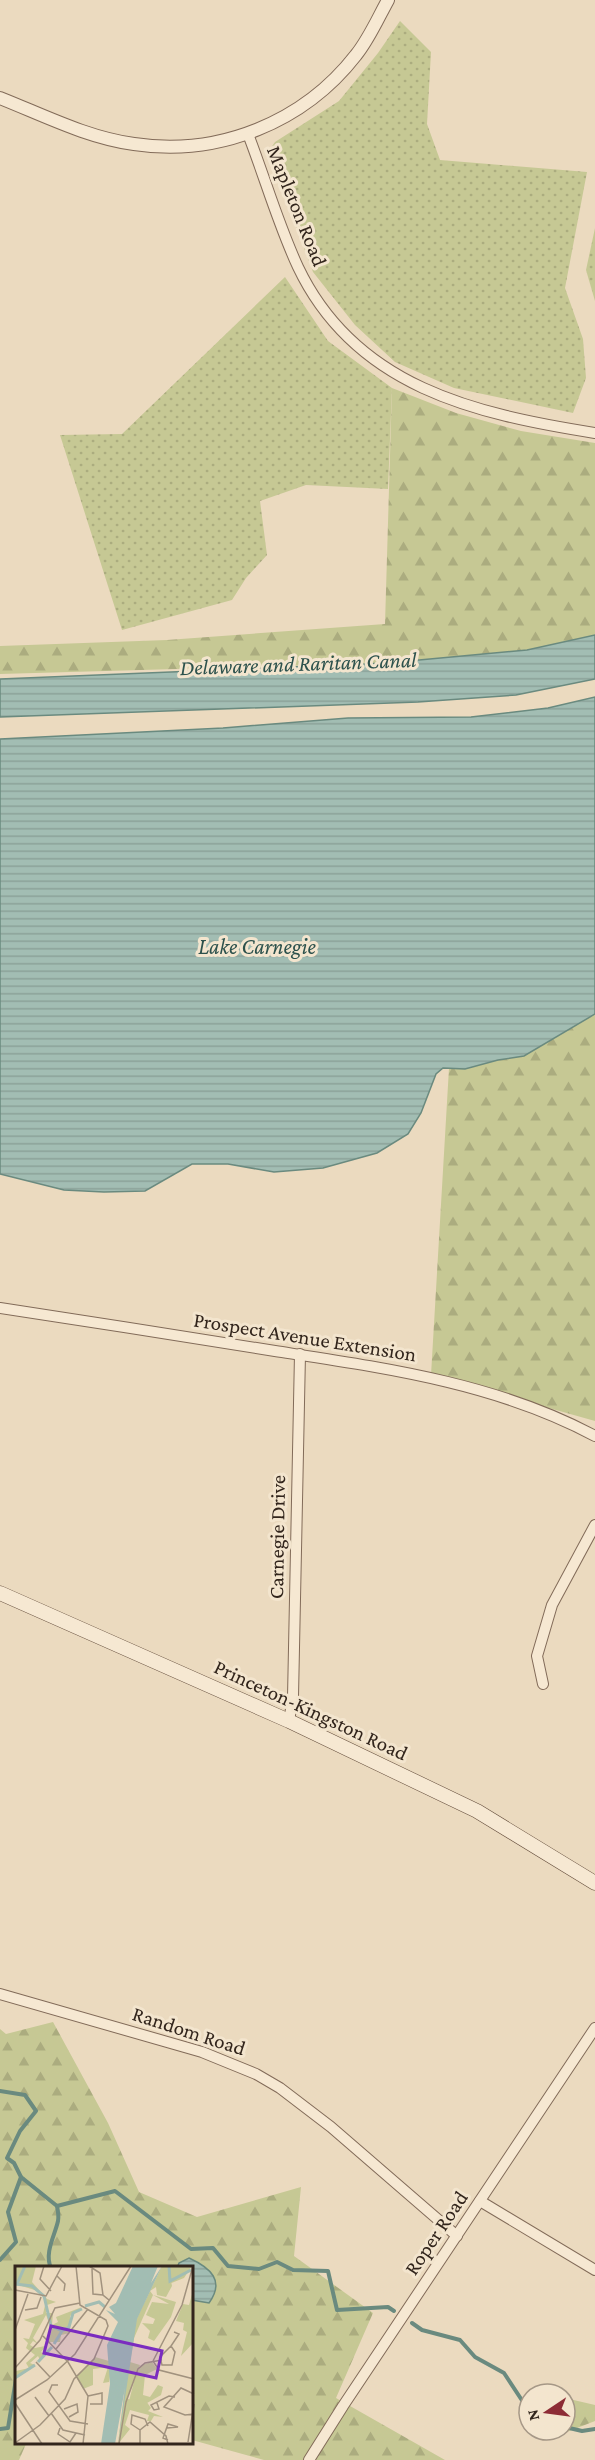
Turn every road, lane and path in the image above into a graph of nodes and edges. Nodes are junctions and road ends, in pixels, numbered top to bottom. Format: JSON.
{"nodes":[{"id":1,"x":388,"y":0,"type":"edge"},
{"id":2,"x":0,"y":98,"type":"edge"},
{"id":3,"x":248,"y":134,"type":"junction"},
{"id":4,"x":595,"y":433,"type":"edge"},
{"id":5,"x":0,"y":1308,"type":"edge"},
{"id":6,"x":300,"y":1354,"type":"junction"},
{"id":7,"x":595,"y":1436,"type":"edge"},
{"id":8,"x":595,"y":1525,"type":"edge"},
{"id":9,"x":0,"y":1593,"type":"edge"},
{"id":10,"x":543,"y":1684,"type":"dead end"},
{"id":11,"x":289,"y":1721,"type":"junction"},
{"id":12,"x":595,"y":1883,"type":"edge"},
{"id":13,"x":0,"y":1994,"type":"edge"},
{"id":14,"x":595,"y":2028,"type":"edge"},
{"id":15,"x":480,"y":2201,"type":"junction"},
{"id":16,"x":457,"y":2236,"type":"junction"},
{"id":17,"x":595,"y":2270,"type":"edge"},
{"id":18,"x":309,"y":2460,"type":"edge"}],
"edges":[{"from":1,"to":3,"type":"street"},
{"from":2,"to":3,"type":"street","name":"Mapleton Road"},
{"from":3,"to":4,"type":"street","name":"Mapleton Road"},
{"from":5,"to":6,"type":"street","name":"Prospect Avenue Extension"},
{"from":6,"to":7,"type":"street","name":"Prospect Avenue Extension"},
{"from":6,"to":11,"type":"street","name":"Carnegie Drive"},
{"from":8,"to":10,"type":"street"},
{"from":9,"to":11,"type":"main road","name":"Princeton-Kingston Road"},
{"from":11,"to":12,"type":"main road","name":"Princeton-Kingston Road"},
{"from":13,"to":16,"type":"street","name":"Random Road"},
{"from":14,"to":15,"type":"street","name":"Roper Road"},
{"from":15,"to":16,"type":"street","name":"Roper Road"},
{"from":15,"to":17,"type":"street"},
{"from":16,"to":18,"type":"street","name":"Roper Road"}]}
